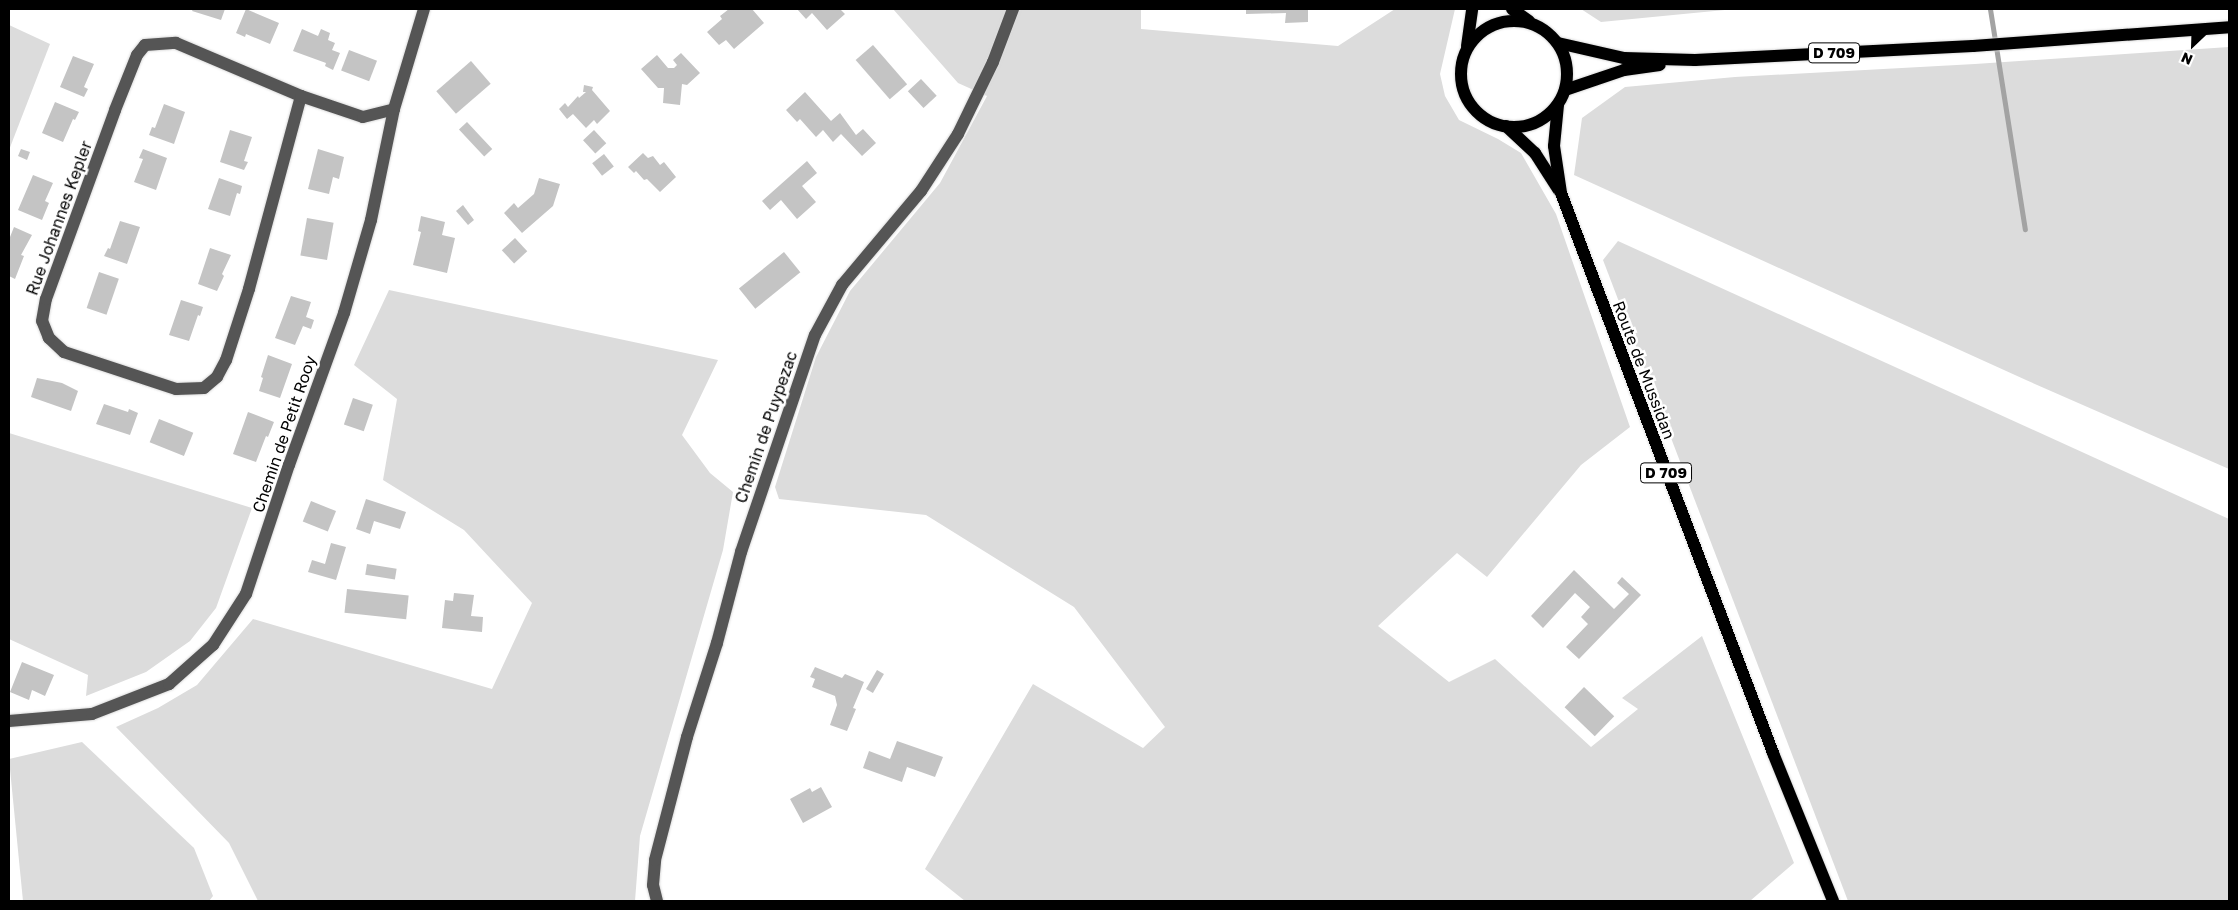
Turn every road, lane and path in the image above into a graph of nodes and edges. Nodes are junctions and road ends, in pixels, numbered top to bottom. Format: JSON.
{"nodes":[{"id":1,"x":424,"y":9,"type":"edge"},
{"id":2,"x":1013,"y":9,"type":"edge"},
{"id":3,"x":1472,"y":9,"type":"edge"},
{"id":4,"x":1512,"y":9,"type":"edge"},
{"id":5,"x":1531,"y":23,"type":"junction"},
{"id":6,"x":2229,"y":27,"type":"edge"},
{"id":7,"x":1558,"y":43,"type":"junction"},
{"id":8,"x":1467,"y":48,"type":"junction"},
{"id":9,"x":1695,"y":60,"type":"junction"},
{"id":10,"x":1565,"y":90,"type":"junction"},
{"id":11,"x":301,"y":96,"type":"junction"},
{"id":12,"x":1558,"y":105,"type":"junction"},
{"id":13,"x":394,"y":109,"type":"junction"},
{"id":14,"x":1506,"y":126,"type":"junction"},
{"id":15,"x":1561,"y":193,"type":"junction"},
{"id":16,"x":9,"y":722,"type":"edge"},
{"id":17,"x":1773,"y":753,"type":"junction"},
{"id":18,"x":657,"y":901,"type":"edge"},
{"id":19,"x":1824,"y":901,"type":"edge"},
{"id":20,"x":1833,"y":901,"type":"edge"}],
"edges":[{"from":1,"to":13,"type":"street","name":"Chemin de Petit Rooy"},
{"from":2,"to":18,"type":"street","name":"Chemin de Puypezac"},
{"from":3,"to":8,"type":"main road"},
{"from":4,"to":5,"type":"main road"},
{"from":5,"to":7,"type":"main road"},
{"from":5,"to":8,"type":"main road"},
{"from":6,"to":9,"type":"main road","number":"D 709"},
{"from":7,"to":9,"type":"main road","number":"D 709"},
{"from":7,"to":10,"type":"main road"},
{"from":8,"to":14,"type":"main road"},
{"from":9,"to":10,"type":"main road","number":"D 709"},
{"from":10,"to":12,"type":"main road"},
{"from":11,"to":11,"type":"street","name":"Rue Johannes Kepler"},
{"from":11,"to":13,"type":"street","name":"Rue Johannes Kepler"},
{"from":12,"to":14,"type":"main road"},
{"from":12,"to":15,"type":"main road","name":"Route de Mussidan","number":"D 709"},
{"from":13,"to":16,"type":"street","name":"Chemin de Petit Rooy"},
{"from":14,"to":15,"type":"main road","name":"Route de Mussidan","number":"D 709"},
{"from":15,"to":17,"type":"main road","name":"Route de Mussidan","number":"D 709"},
{"from":17,"to":19,"type":"main road","name":"Route de Mussidan","number":"D 709"},
{"from":17,"to":20,"type":"main road","name":"Route de Mussidan","number":"D 709"}]}
